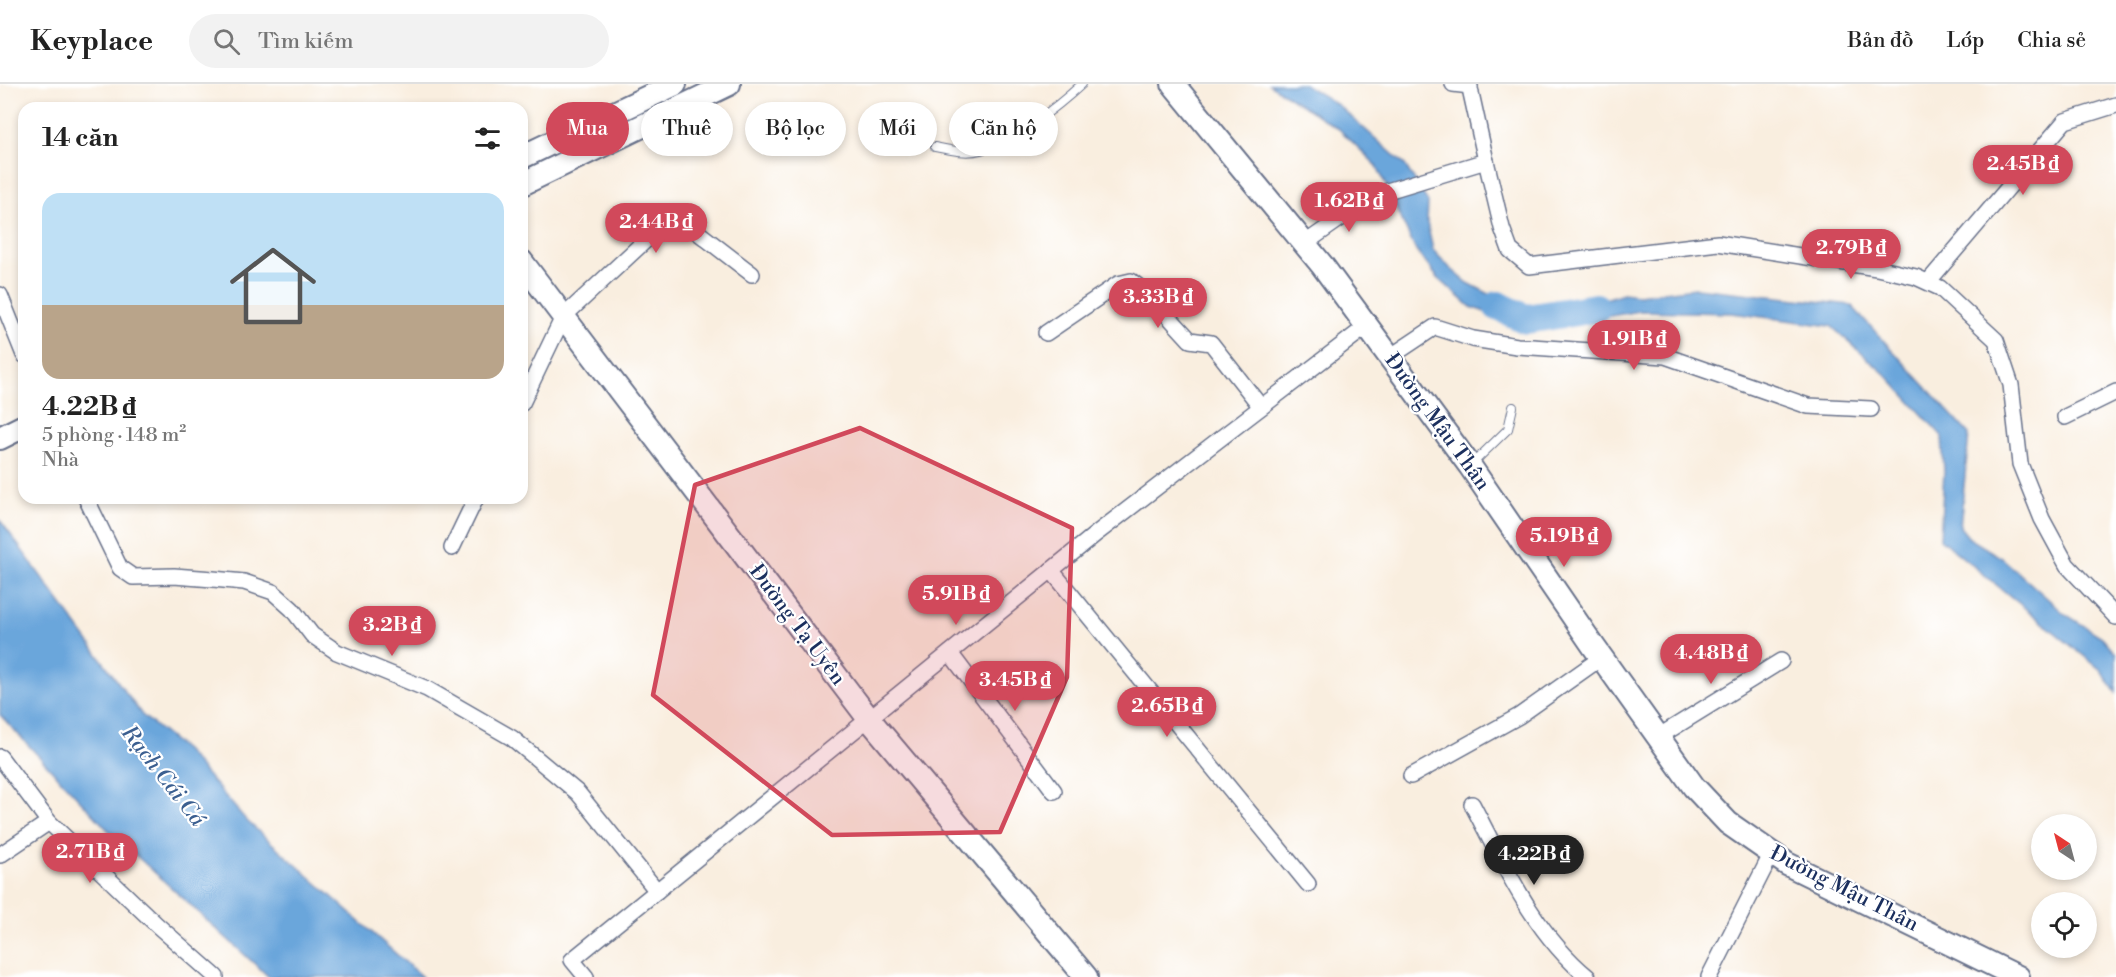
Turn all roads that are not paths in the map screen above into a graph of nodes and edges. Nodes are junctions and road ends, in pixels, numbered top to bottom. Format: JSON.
{"nodes":[{"id":1,"x":675,"y":84,"type":"edge"},
{"id":2,"x":729,"y":84,"type":"edge"},
{"id":3,"x":1082,"y":84,"type":"edge"},
{"id":4,"x":1173,"y":84,"type":"edge"},
{"id":5,"x":1453,"y":84,"type":"edge"},
{"id":6,"x":1469,"y":85,"type":"edge"},
{"id":7,"x":2116,"y":105,"type":"edge"},
{"id":8,"x":937,"y":147,"type":"edge"},
{"id":9,"x":528,"y":154,"type":"edge"},
{"id":10,"x":1486,"y":161,"type":"junction"},
{"id":11,"x":528,"y":181,"type":"edge"},
{"id":12,"x":1304,"y":244,"type":"junction"},
{"id":13,"x":528,"y":270,"type":"edge"},
{"id":14,"x":752,"y":274,"type":"dead end"},
{"id":15,"x":1928,"y":282,"type":"junction"},
{"id":16,"x":0,"y":295,"type":"edge"},
{"id":17,"x":563,"y":317,"type":"junction"},
{"id":18,"x":1367,"y":326,"type":"junction"},
{"id":19,"x":1046,"y":333,"type":"dead end"},
{"id":20,"x":18,"y":340,"type":"edge"},
{"id":21,"x":1390,"y":357,"type":"junction"},
{"id":22,"x":528,"y":390,"type":"edge"},
{"id":23,"x":2116,"y":392,"type":"edge"},
{"id":24,"x":1262,"y":407,"type":"junction"},
{"id":25,"x":1513,"y":407,"type":"dead end"},
{"id":26,"x":1871,"y":409,"type":"dead end"},
{"id":27,"x":2065,"y":417,"type":"dead end"},
{"id":28,"x":18,"y":429,"type":"edge"},
{"id":29,"x":0,"y":438,"type":"edge"},
{"id":30,"x":1470,"y":466,"type":"junction"},
{"id":31,"x":89,"y":504,"type":"edge"},
{"id":32,"x":473,"y":504,"type":"edge"},
{"id":33,"x":452,"y":548,"type":"dead end"},
{"id":34,"x":1052,"y":570,"type":"junction"},
{"id":35,"x":2116,"y":617,"type":"edge"},
{"id":36,"x":950,"y":653,"type":"junction"},
{"id":37,"x":1601,"y":658,"type":"junction"},
{"id":38,"x":1781,"y":661,"type":"dead end"},
{"id":39,"x":869,"y":719,"type":"junction"},
{"id":40,"x":1658,"y":737,"type":"junction"},
{"id":41,"x":0,"y":757,"type":"edge"},
{"id":42,"x":1411,"y":776,"type":"dead end"},
{"id":43,"x":1054,"y":791,"type":"dead end"},
{"id":44,"x":1472,"y":804,"type":"dead end"},
{"id":45,"x":49,"y":822,"type":"junction"},
{"id":46,"x":1772,"y":853,"type":"junction"},
{"id":47,"x":0,"y":855,"type":"edge"},
{"id":48,"x":1308,"y":884,"type":"dead end"},
{"id":49,"x":657,"y":891,"type":"junction"},
{"id":50,"x":216,"y":977,"type":"edge"},
{"id":51,"x":586,"y":977,"type":"edge"},
{"id":52,"x":1086,"y":977,"type":"edge"},
{"id":53,"x":1588,"y":977,"type":"edge"},
{"id":54,"x":1709,"y":977,"type":"edge"},
{"id":55,"x":2018,"y":977,"type":"edge"}],
"edges":[{"from":1,"to":9,"type":"main road"},
{"from":2,"to":11,"type":"main road"},
{"from":3,"to":8,"type":"lane"},
{"from":4,"to":12,"type":"main road","name":"Đường Mậu Thân"},
{"from":5,"to":6,"type":"street"},
{"from":6,"to":10,"type":"street"},
{"from":7,"to":15,"type":"street"},
{"from":10,"to":12,"type":"street"},
{"from":10,"to":15,"type":"street"},
{"from":12,"to":18,"type":"main road","name":"Đường Mậu Thân"},
{"from":13,"to":17,"type":"main road","name":"Đường Tạ Uyên"},
{"from":14,"to":17,"type":"street"},
{"from":15,"to":35,"type":"street"},
{"from":16,"to":20,"type":"street"},
{"from":17,"to":22,"type":"street"},
{"from":17,"to":39,"type":"main road","name":"Đường Tạ Uyên"},
{"from":18,"to":21,"type":"main road","name":"Đường Mậu Thân"},
{"from":18,"to":24,"type":"street"},
{"from":19,"to":24,"type":"street"},
{"from":21,"to":26,"type":"street"},
{"from":21,"to":30,"type":"main road","name":"Đường Mậu Thân"},
{"from":23,"to":27,"type":"street"},
{"from":24,"to":34,"type":"street"},
{"from":25,"to":30,"type":"lane"},
{"from":28,"to":29,"type":"main road"},
{"from":30,"to":37,"type":"main road","name":"Đường Mậu Thân"},
{"from":31,"to":49,"type":"street"},
{"from":32,"to":33,"type":"street"},
{"from":34,"to":36,"type":"street"},
{"from":34,"to":48,"type":"street"},
{"from":36,"to":39,"type":"street"},
{"from":36,"to":43,"type":"street"},
{"from":37,"to":40,"type":"main road","name":"Đường Mậu Thân"},
{"from":37,"to":42,"type":"street"},
{"from":38,"to":40,"type":"street"},
{"from":39,"to":49,"type":"street"},
{"from":39,"to":52,"type":"main road","name":"Đường Tạ Uyên"},
{"from":40,"to":46,"type":"main road","name":"Đường Mậu Thân"},
{"from":41,"to":45,"type":"street"},
{"from":44,"to":53,"type":"street"},
{"from":45,"to":47,"type":"street"},
{"from":45,"to":50,"type":"street"},
{"from":46,"to":54,"type":"street"},
{"from":46,"to":55,"type":"main road","name":"Đường Mậu Thân"},
{"from":49,"to":51,"type":"street"}]}
